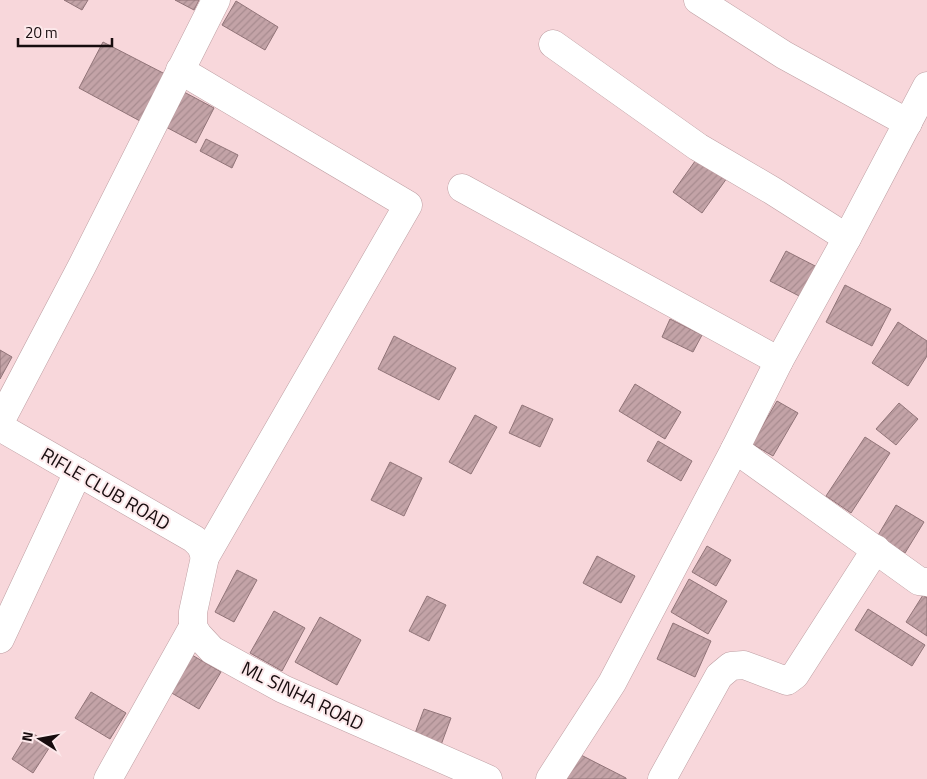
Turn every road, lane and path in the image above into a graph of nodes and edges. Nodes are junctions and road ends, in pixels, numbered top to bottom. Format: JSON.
{"nodes":[{"id":1,"x":216,"y":0,"type":"edge"},
{"id":2,"x":698,"y":0,"type":"edge"},
{"id":3,"x":553,"y":44,"type":"dead end"},
{"id":4,"x":180,"y":70,"type":"junction"},
{"id":5,"x":919,"y":108,"type":"edge"},
{"id":6,"x":462,"y":188,"type":"dead end"},
{"id":7,"x":847,"y":238,"type":"junction"},
{"id":8,"x":779,"y":361,"type":"junction"},
{"id":9,"x":0,"y":422,"type":"edge"},
{"id":10,"x":0,"y":427,"type":"edge"},
{"id":11,"x":735,"y":449,"type":"junction"},
{"id":12,"x":78,"y":472,"type":"junction"},
{"id":13,"x":876,"y":549,"type":"junction"},
{"id":14,"x":205,"y":556,"type":"junction"},
{"id":15,"x":927,"y":582,"type":"edge"},
{"id":16,"x":194,"y":627,"type":"junction"},
{"id":17,"x":0,"y":639,"type":"edge"},
{"id":18,"x":108,"y":779,"type":"edge"},
{"id":19,"x":488,"y":779,"type":"edge"},
{"id":20,"x":550,"y":779,"type":"edge"},
{"id":21,"x":662,"y":779,"type":"edge"}],
"edges":[{"from":1,"to":4,"type":"street"},
{"from":2,"to":5,"type":"street"},
{"from":3,"to":7,"type":"street"},
{"from":4,"to":9,"type":"street"},
{"from":4,"to":14,"type":"street"},
{"from":5,"to":7,"type":"street"},
{"from":6,"to":8,"type":"street"},
{"from":7,"to":8,"type":"street"},
{"from":8,"to":11,"type":"street"},
{"from":10,"to":12,"type":"street","name":"RIFLE CLUB ROAD"},
{"from":11,"to":13,"type":"street"},
{"from":11,"to":20,"type":"street"},
{"from":12,"to":14,"type":"street","name":"RIFLE CLUB ROAD"},
{"from":12,"to":17,"type":"street"},
{"from":13,"to":15,"type":"street"},
{"from":13,"to":21,"type":"street"},
{"from":14,"to":16,"type":"street"},
{"from":16,"to":18,"type":"street"},
{"from":16,"to":19,"type":"street","name":"ML SINHA ROAD"}]}
